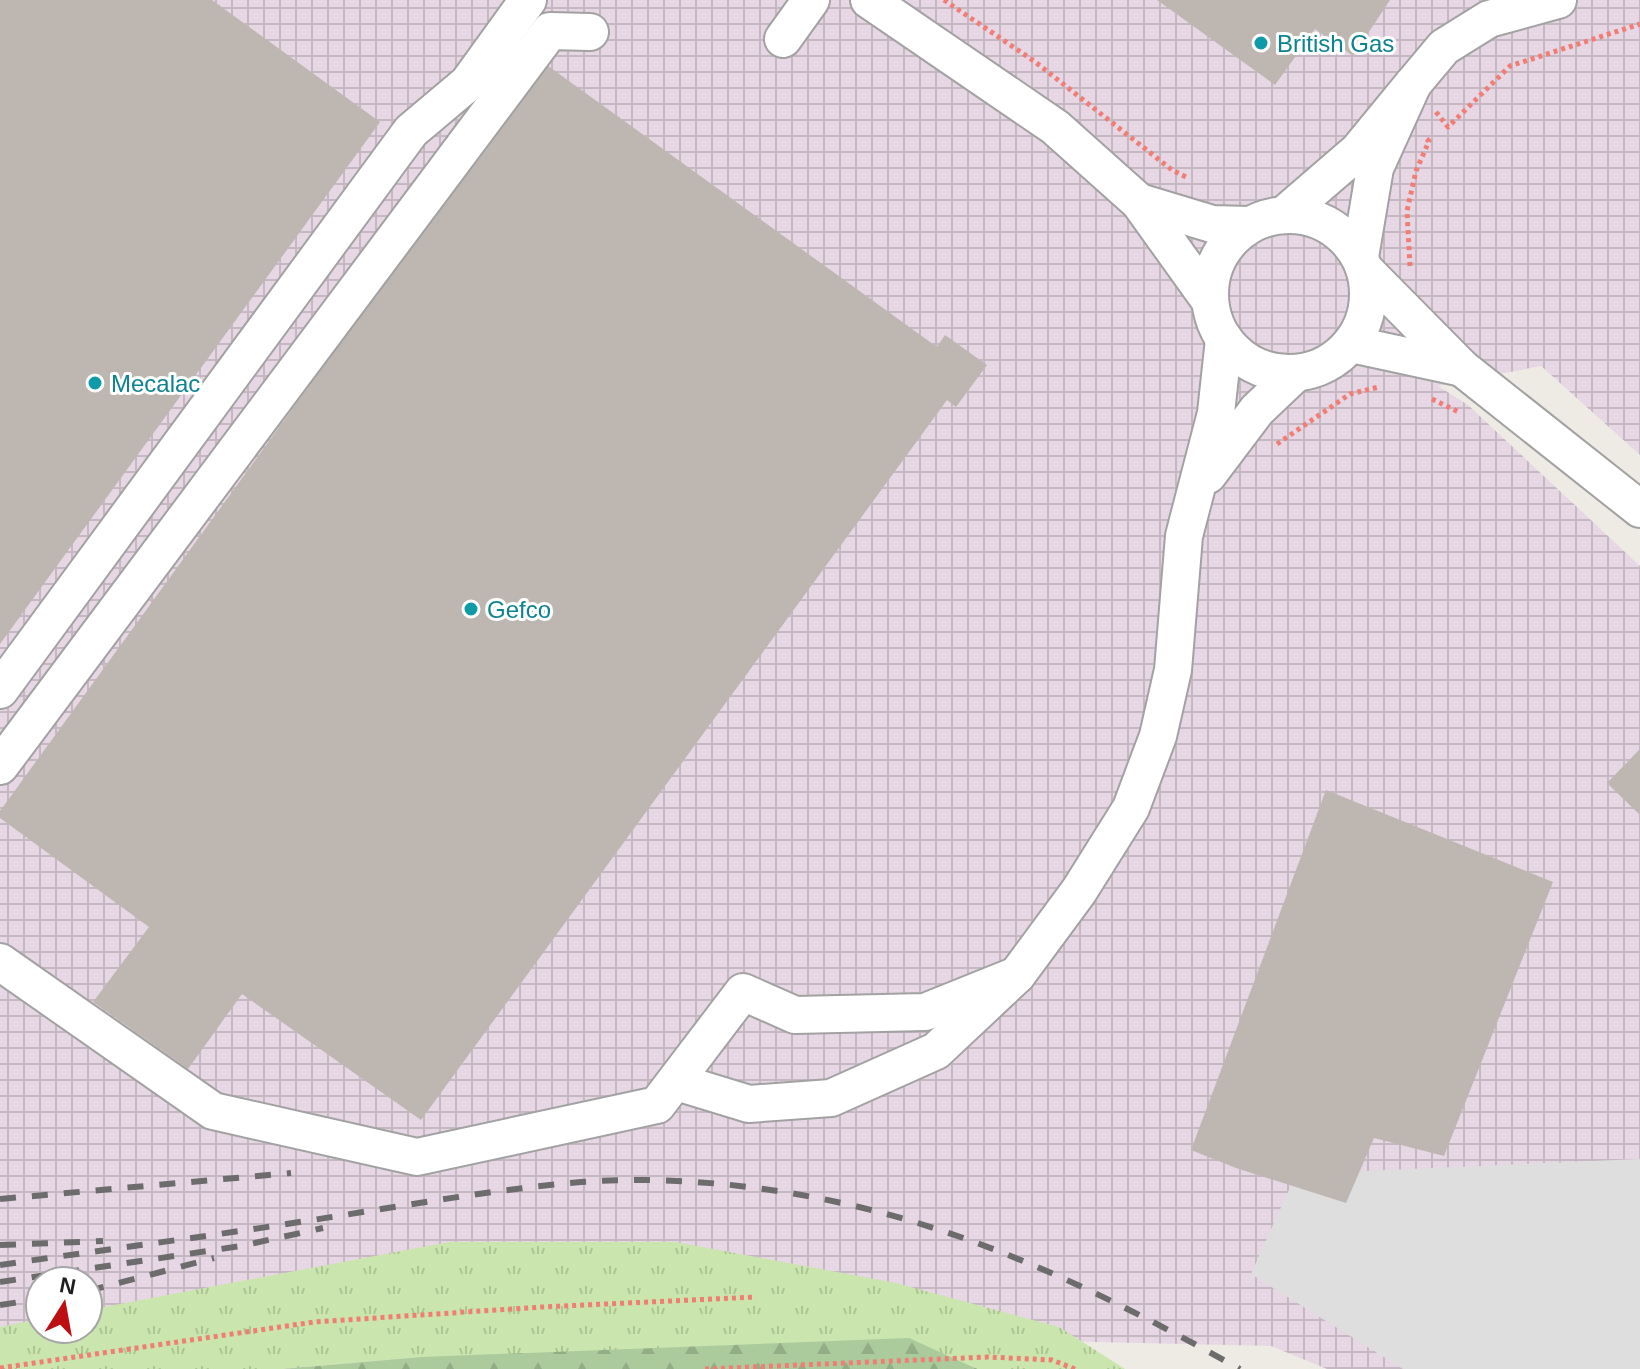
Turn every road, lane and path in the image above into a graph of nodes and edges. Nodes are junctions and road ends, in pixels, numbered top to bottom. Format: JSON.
{"nodes":[{"id":1,"x":528,"y":0,"type":"edge"},
{"id":2,"x":811,"y":0,"type":"edge"},
{"id":3,"x":869,"y":0,"type":"edge"},
{"id":4,"x":944,"y":0,"type":"edge"},
{"id":5,"x":1558,"y":0,"type":"edge"},
{"id":6,"x":1640,"y":24,"type":"edge"},
{"id":7,"x":590,"y":32,"type":"dead end"},
{"id":8,"x":783,"y":39,"type":"dead end"},
{"id":9,"x":1413,"y":84,"type":"junction"},
{"id":10,"x":1397,"y":118,"type":"junction"},
{"id":11,"x":1198,"y":183,"type":"dead end"},
{"id":12,"x":1139,"y":202,"type":"junction"},
{"id":13,"x":1285,"y":214,"type":"junction"},
{"id":14,"x":1249,"y":225,"type":"junction"},
{"id":15,"x":1363,"y":264,"type":"junction"},
{"id":16,"x":1410,"y":268,"type":"dead end"},
{"id":17,"x":1210,"y":301,"type":"junction"},
{"id":18,"x":1224,"y":339,"type":"junction"},
{"id":19,"x":1351,"y":344,"type":"junction"},
{"id":20,"x":1462,"y":368,"type":"junction"},
{"id":21,"x":1296,"y":373,"type":"junction"},
{"id":22,"x":1640,"y":509,"type":"edge"},
{"id":23,"x":1184,"y":536,"type":"junction"},
{"id":24,"x":0,"y":690,"type":"edge"},
{"id":25,"x":0,"y":766,"type":"edge"},
{"id":26,"x":0,"y":962,"type":"edge"},
{"id":27,"x":1017,"y":975,"type":"junction"},
{"id":28,"x":677,"y":1082,"type":"junction"},
{"id":29,"x":756,"y":1297,"type":"dead end"},
{"id":30,"x":0,"y":1368,"type":"edge"},
{"id":31,"x":705,"y":1369,"type":"edge"},
{"id":32,"x":1075,"y":1369,"type":"edge"}],
"edges":[{"from":1,"to":24,"type":"street"},
{"from":2,"to":8,"type":"street"},
{"from":3,"to":12,"type":"street"},
{"from":4,"to":11,"type":"path"},
{"from":5,"to":9,"type":"street"},
{"from":6,"to":9,"type":"path"},
{"from":7,"to":25,"type":"street"},
{"from":9,"to":10,"type":"street"},
{"from":9,"to":13,"type":"street"},
{"from":10,"to":15,"type":"street"},
{"from":10,"to":16,"type":"path"},
{"from":12,"to":14,"type":"street"},
{"from":12,"to":17,"type":"street"},
{"from":13,"to":14,"type":"street"},
{"from":13,"to":15,"type":"street"},
{"from":14,"to":17,"type":"street"},
{"from":15,"to":19,"type":"street"},
{"from":15,"to":20,"type":"street"},
{"from":17,"to":18,"type":"street"},
{"from":18,"to":21,"type":"street"},
{"from":18,"to":23,"type":"street"},
{"from":19,"to":20,"type":"street"},
{"from":19,"to":21,"type":"street"},
{"from":20,"to":22,"type":"street"},
{"from":21,"to":23,"type":"street"},
{"from":23,"to":27,"type":"street"},
{"from":26,"to":28,"type":"street"},
{"from":27,"to":28,"type":"street"},
{"from":27,"to":28,"type":"street"},
{"from":29,"to":30,"type":"path"},
{"from":31,"to":32,"type":"path"}]}
